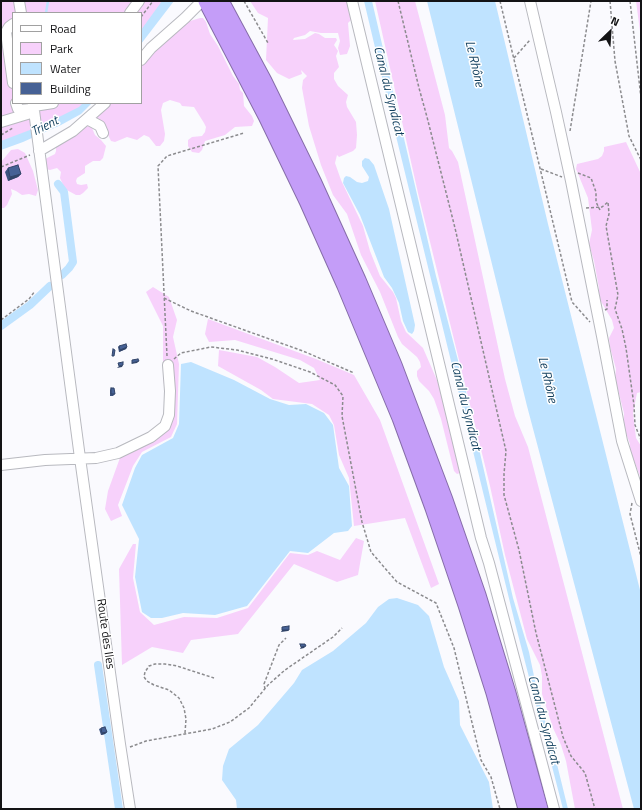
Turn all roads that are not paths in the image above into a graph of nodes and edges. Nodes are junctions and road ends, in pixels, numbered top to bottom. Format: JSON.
{"nodes":[{"id":1,"x":19,"y":1,"type":"edge"},
{"id":2,"x":139,"y":1,"type":"edge"},
{"id":3,"x":352,"y":1,"type":"edge"},
{"id":4,"x":530,"y":1,"type":"edge"},
{"id":5,"x":208,"y":4,"type":"edge"},
{"id":6,"x":21,"y":12,"type":"edge"},
{"id":7,"x":131,"y":12,"type":"edge"},
{"id":8,"x":12,"y":25,"type":"edge"},
{"id":9,"x":142,"y":59,"type":"edge"},
{"id":10,"x":12,"y":76,"type":"edge"},
{"id":11,"x":16,"y":104,"type":"edge"},
{"id":12,"x":50,"y":104,"type":"edge"},
{"id":13,"x":104,"y":104,"type":"edge"},
{"id":14,"x":34,"y":110,"type":"edge"},
{"id":15,"x":87,"y":119,"type":"junction"},
{"id":16,"x":1,"y":122,"type":"edge"},
{"id":17,"x":103,"y":133,"type":"dead end"},
{"id":18,"x":39,"y":148,"type":"junction"},
{"id":19,"x":168,"y":365,"type":"road end"},
{"id":20,"x":80,"y":458,"type":"junction"},
{"id":21,"x":1,"y":464,"type":"edge"},
{"id":22,"x":641,"y":500,"type":"edge"},
{"id":23,"x":130,"y":809,"type":"edge"},
{"id":24,"x":526,"y":809,"type":"edge"},
{"id":25,"x":540,"y":809,"type":"edge"},
{"id":26,"x":554,"y":809,"type":"edge"}],
"edges":[{"from":1,"to":6,"type":"street"},
{"from":2,"to":7,"type":"street"},
{"from":3,"to":26,"type":"street"},
{"from":4,"to":22,"type":"street"},
{"from":5,"to":9,"type":"street"},
{"from":5,"to":24,"type":"highway"},
{"from":5,"to":25,"type":"highway"},
{"from":8,"to":10,"type":"street"},
{"from":11,"to":14,"type":"street"},
{"from":12,"to":14,"type":"street"},
{"from":13,"to":15,"type":"street"},
{"from":14,"to":16,"type":"street"},
{"from":14,"to":18,"type":"street","name":"Route des Iles"},
{"from":15,"to":17,"type":"street"},
{"from":15,"to":18,"type":"street"},
{"from":18,"to":20,"type":"street","name":"Route des Iles"},
{"from":19,"to":20,"type":"street"},
{"from":20,"to":21,"type":"street"},
{"from":20,"to":23,"type":"street","name":"Route des Iles"}]}
